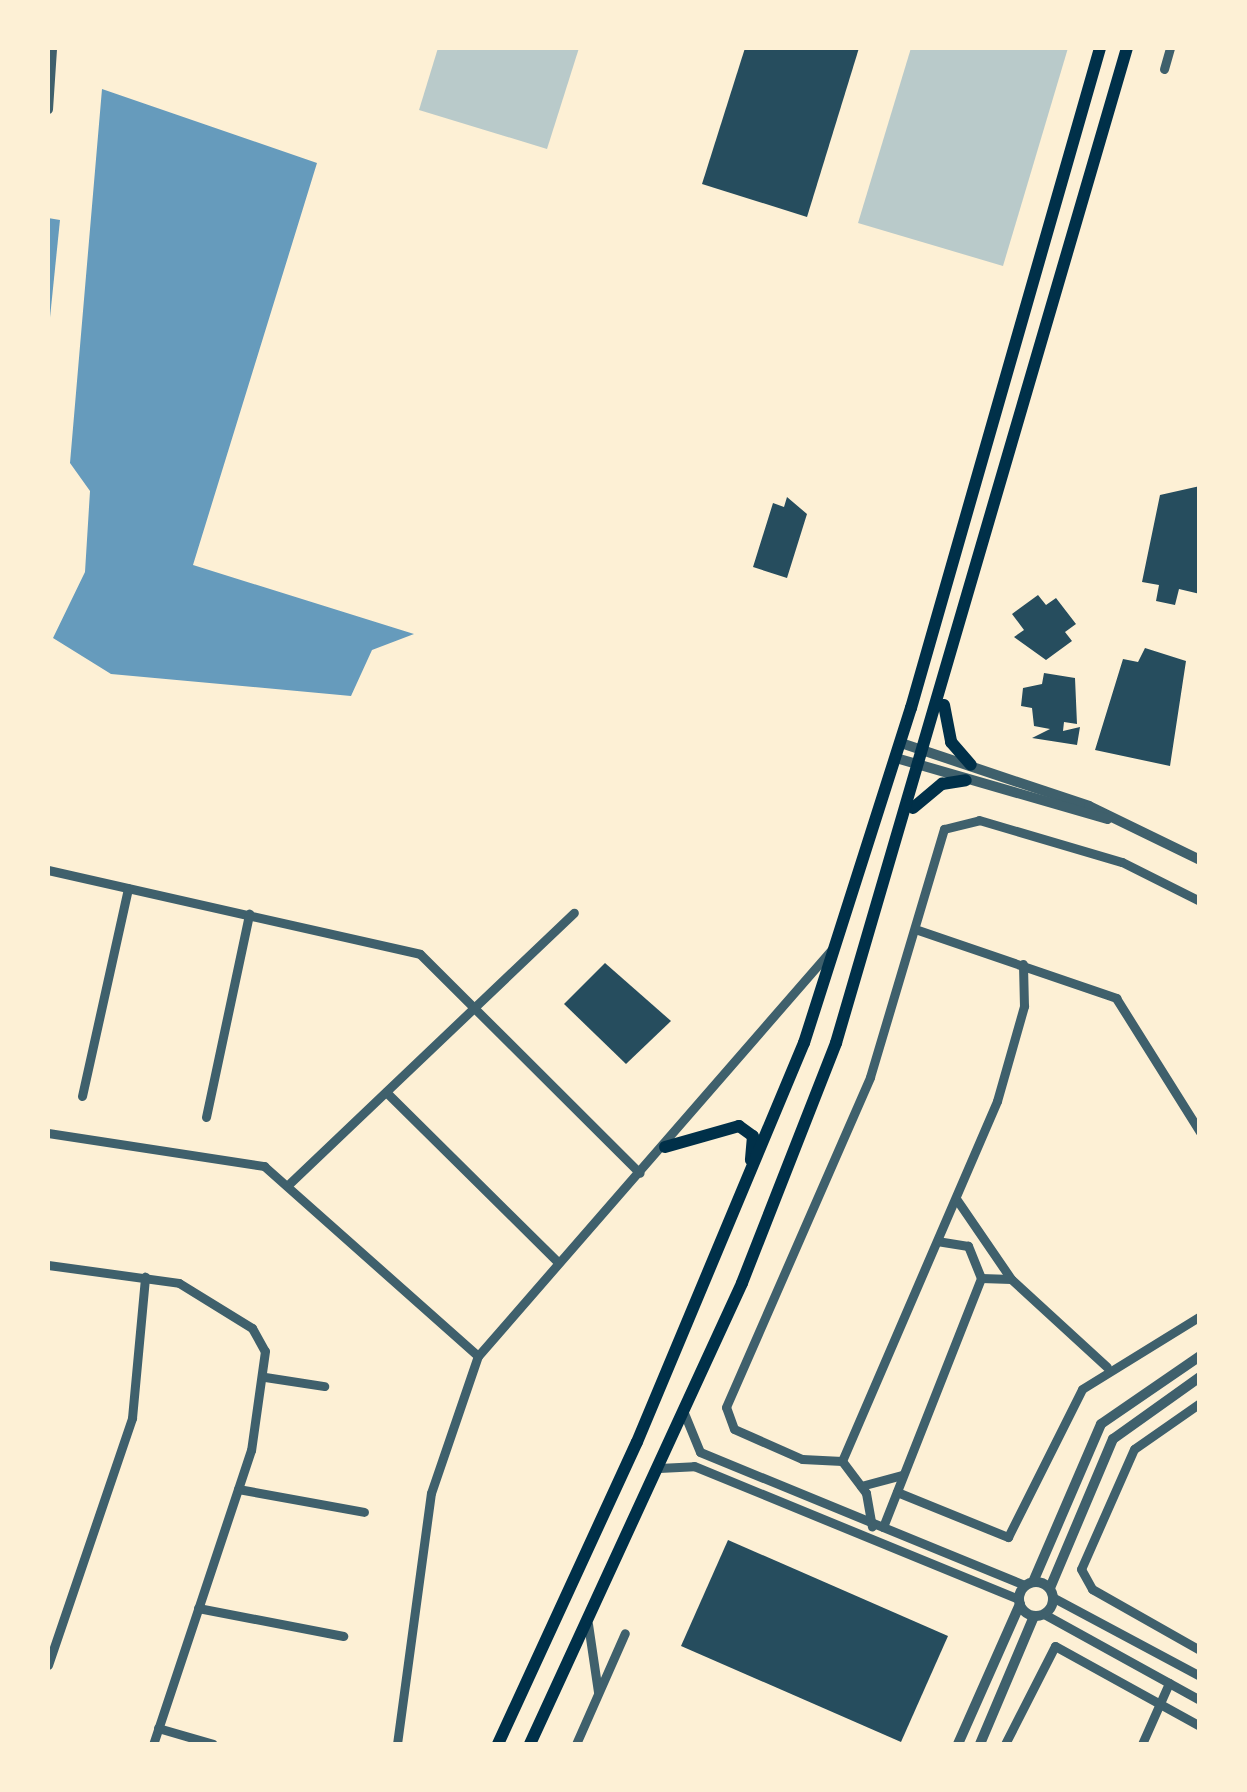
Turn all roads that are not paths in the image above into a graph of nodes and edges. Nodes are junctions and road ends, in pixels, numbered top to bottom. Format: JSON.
{"nodes":[{"id":1,"x":52,"y":48,"type":"edge"},
{"id":2,"x":1100,"y":48,"type":"edge"},
{"id":3,"x":1127,"y":48,"type":"edge"},
{"id":4,"x":1170,"y":48,"type":"edge"},
{"id":5,"x":1164,"y":69,"type":"dead end"},
{"id":6,"x":48,"y":110,"type":"edge"},
{"id":7,"x":943,"y":698,"type":"junction"},
{"id":8,"x":901,"y":742,"type":"junction"},
{"id":9,"x":928,"y":751,"type":"junction"},
{"id":10,"x":896,"y":758,"type":"junction"},
{"id":11,"x":972,"y":766,"type":"junction"},
{"id":12,"x":923,"y":767,"type":"junction"},
{"id":13,"x":966,"y":780,"type":"junction"},
{"id":14,"x":908,"y":814,"type":"junction"},
{"id":15,"x":1118,"y":821,"type":"junction"},
{"id":16,"x":1200,"y":860,"type":"edge"},
{"id":17,"x":48,"y":870,"type":"edge"},
{"id":18,"x":128,"y":888,"type":"junction"},
{"id":19,"x":1200,"y":900,"type":"edge"},
{"id":20,"x":574,"y":913,"type":"dead end"},
{"id":21,"x":248,"y":914,"type":"junction"},
{"id":22,"x":915,"y":929,"type":"junction"},
{"id":23,"x":834,"y":948,"type":"junction"},
{"id":24,"x":1022,"y":964,"type":"junction"},
{"id":25,"x":477,"y":1005,"type":"junction"},
{"id":26,"x":386,"y":1092,"type":"junction"},
{"id":27,"x":82,"y":1096,"type":"dead end"},
{"id":28,"x":206,"y":1117,"type":"dead end"},
{"id":29,"x":1200,"y":1132,"type":"edge"},
{"id":30,"x":48,"y":1133,"type":"edge"},
{"id":31,"x":665,"y":1146,"type":"junction"},
{"id":32,"x":640,"y":1173,"type":"junction"},
{"id":33,"x":290,"y":1182,"type":"junction"},
{"id":34,"x":957,"y":1200,"type":"junction"},
{"id":35,"x":737,"y":1210,"type":"junction"},
{"id":36,"x":938,"y":1241,"type":"junction"},
{"id":37,"x":558,"y":1262,"type":"junction"},
{"id":38,"x":48,"y":1265,"type":"edge"},
{"id":39,"x":145,"y":1278,"type":"junction"},
{"id":40,"x":981,"y":1278,"type":"junction"},
{"id":41,"x":1011,"y":1279,"type":"junction"},
{"id":42,"x":1200,"y":1316,"type":"edge"},
{"id":43,"x":478,"y":1356,"type":"junction"},
{"id":44,"x":1200,"y":1356,"type":"edge"},
{"id":45,"x":1107,"y":1367,"type":"junction"},
{"id":46,"x":265,"y":1377,"type":"junction"},
{"id":47,"x":1200,"y":1377,"type":"edge"},
{"id":48,"x":324,"y":1386,"type":"dead end"},
{"id":49,"x":1200,"y":1404,"type":"edge"},
{"id":50,"x":684,"y":1414,"type":"junction"},
{"id":51,"x":842,"y":1461,"type":"junction"},
{"id":52,"x":659,"y":1468,"type":"junction"},
{"id":53,"x":902,"y":1475,"type":"junction"},
{"id":54,"x":862,"y":1486,"type":"junction"},
{"id":55,"x":238,"y":1490,"type":"junction"},
{"id":56,"x":897,"y":1492,"type":"junction"},
{"id":57,"x":364,"y":1512,"type":"dead end"},
{"id":58,"x":878,"y":1525,"type":"junction"},
{"id":59,"x":868,"y":1538,"type":"junction"},
{"id":60,"x":1029,"y":1584,"type":"junction"},
{"id":61,"x":1052,"y":1593,"type":"junction"},
{"id":62,"x":1019,"y":1602,"type":"junction"},
{"id":63,"x":198,"y":1608,"type":"junction"},
{"id":64,"x":590,"y":1612,"type":"junction"},
{"id":65,"x":1039,"y":1615,"type":"junction"},
{"id":66,"x":626,"y":1633,"type":"dead end"},
{"id":67,"x":343,"y":1636,"type":"dead end"},
{"id":68,"x":1200,"y":1650,"type":"edge"},
{"id":69,"x":48,"y":1665,"type":"edge"},
{"id":70,"x":1200,"y":1676,"type":"edge"},
{"id":71,"x":1169,"y":1683,"type":"junction"},
{"id":72,"x":598,"y":1696,"type":"junction"},
{"id":73,"x":1200,"y":1700,"type":"edge"},
{"id":74,"x":1160,"y":1702,"type":"junction"},
{"id":75,"x":1200,"y":1726,"type":"edge"},
{"id":76,"x":158,"y":1728,"type":"junction"},
{"id":77,"x":152,"y":1744,"type":"edge"},
{"id":78,"x":213,"y":1744,"type":"edge"},
{"id":79,"x":396,"y":1744,"type":"edge"},
{"id":80,"x":498,"y":1744,"type":"edge"},
{"id":81,"x":530,"y":1744,"type":"edge"},
{"id":82,"x":576,"y":1744,"type":"edge"},
{"id":83,"x":958,"y":1744,"type":"edge"},
{"id":84,"x":980,"y":1744,"type":"edge"},
{"id":85,"x":1006,"y":1744,"type":"edge"},
{"id":86,"x":1142,"y":1744,"type":"edge"}],
"edges":[{"from":1,"to":6,"type":"street"},
{"from":2,"to":8,"type":"main road"},
{"from":3,"to":7,"type":"main road"},
{"from":4,"to":5,"type":"street"},
{"from":7,"to":9,"type":"main road"},
{"from":7,"to":11,"type":"main road"},
{"from":8,"to":9,"type":"street"},
{"from":8,"to":10,"type":"main road"},
{"from":9,"to":11,"type":"street"},
{"from":9,"to":12,"type":"main road"},
{"from":10,"to":12,"type":"street"},
{"from":10,"to":23,"type":"main road"},
{"from":11,"to":15,"type":"street"},
{"from":12,"to":13,"type":"street"},
{"from":12,"to":14,"type":"main road"},
{"from":13,"to":14,"type":"main road"},
{"from":13,"to":15,"type":"street"},
{"from":14,"to":50,"type":"main road"},
{"from":15,"to":16,"type":"street"},
{"from":17,"to":18,"type":"street"},
{"from":18,"to":21,"type":"street"},
{"from":18,"to":27,"type":"street"},
{"from":19,"to":22,"type":"street"},
{"from":20,"to":25,"type":"street"},
{"from":21,"to":25,"type":"street"},
{"from":21,"to":28,"type":"street"},
{"from":22,"to":24,"type":"street"},
{"from":22,"to":51,"type":"street"},
{"from":23,"to":31,"type":"street"},
{"from":23,"to":35,"type":"main road"},
{"from":24,"to":29,"type":"street"},
{"from":24,"to":34,"type":"street"},
{"from":25,"to":26,"type":"street"},
{"from":25,"to":32,"type":"street"},
{"from":26,"to":33,"type":"street"},
{"from":26,"to":37,"type":"street"},
{"from":30,"to":33,"type":"street"},
{"from":31,"to":32,"type":"street"},
{"from":31,"to":35,"type":"main road"},
{"from":32,"to":37,"type":"street"},
{"from":33,"to":43,"type":"street"},
{"from":34,"to":36,"type":"street"},
{"from":34,"to":41,"type":"street"},
{"from":35,"to":80,"type":"main road"},
{"from":36,"to":40,"type":"street"},
{"from":36,"to":51,"type":"street"},
{"from":37,"to":43,"type":"street"},
{"from":38,"to":39,"type":"street"},
{"from":39,"to":46,"type":"street"},
{"from":39,"to":69,"type":"street"},
{"from":40,"to":41,"type":"street"},
{"from":40,"to":53,"type":"street"},
{"from":41,"to":45,"type":"street"},
{"from":42,"to":45,"type":"street"},
{"from":43,"to":79,"type":"street"},
{"from":44,"to":60,"type":"street"},
{"from":45,"to":56,"type":"street"},
{"from":46,"to":48,"type":"street"},
{"from":46,"to":55,"type":"street"},
{"from":47,"to":61,"type":"street"},
{"from":49,"to":68,"type":"street"},
{"from":50,"to":52,"type":"main road"},
{"from":50,"to":58,"type":"street"},
{"from":51,"to":54,"type":"street"},
{"from":52,"to":59,"type":"street"},
{"from":52,"to":64,"type":"main road"},
{"from":53,"to":54,"type":"street"},
{"from":53,"to":56,"type":"street"},
{"from":54,"to":58,"type":"street"},
{"from":55,"to":57,"type":"street"},
{"from":55,"to":63,"type":"street"},
{"from":56,"to":58,"type":"street"},
{"from":58,"to":59,"type":"street"},
{"from":58,"to":60,"type":"street"},
{"from":59,"to":62,"type":"street"},
{"from":60,"to":61,"type":"street"},
{"from":60,"to":62,"type":"street"},
{"from":61,"to":65,"type":"street"},
{"from":61,"to":70,"type":"street"},
{"from":62,"to":65,"type":"street"},
{"from":62,"to":83,"type":"street"},
{"from":63,"to":67,"type":"street"},
{"from":63,"to":76,"type":"street"},
{"from":64,"to":72,"type":"street"},
{"from":64,"to":81,"type":"main road"},
{"from":65,"to":71,"type":"street"},
{"from":65,"to":84,"type":"street"},
{"from":66,"to":72,"type":"street"},
{"from":71,"to":73,"type":"street"},
{"from":71,"to":74,"type":"street"},
{"from":72,"to":82,"type":"street"},
{"from":74,"to":75,"type":"street"},
{"from":74,"to":85,"type":"street"},
{"from":74,"to":86,"type":"street"},
{"from":76,"to":77,"type":"street"},
{"from":76,"to":78,"type":"street"}]}
